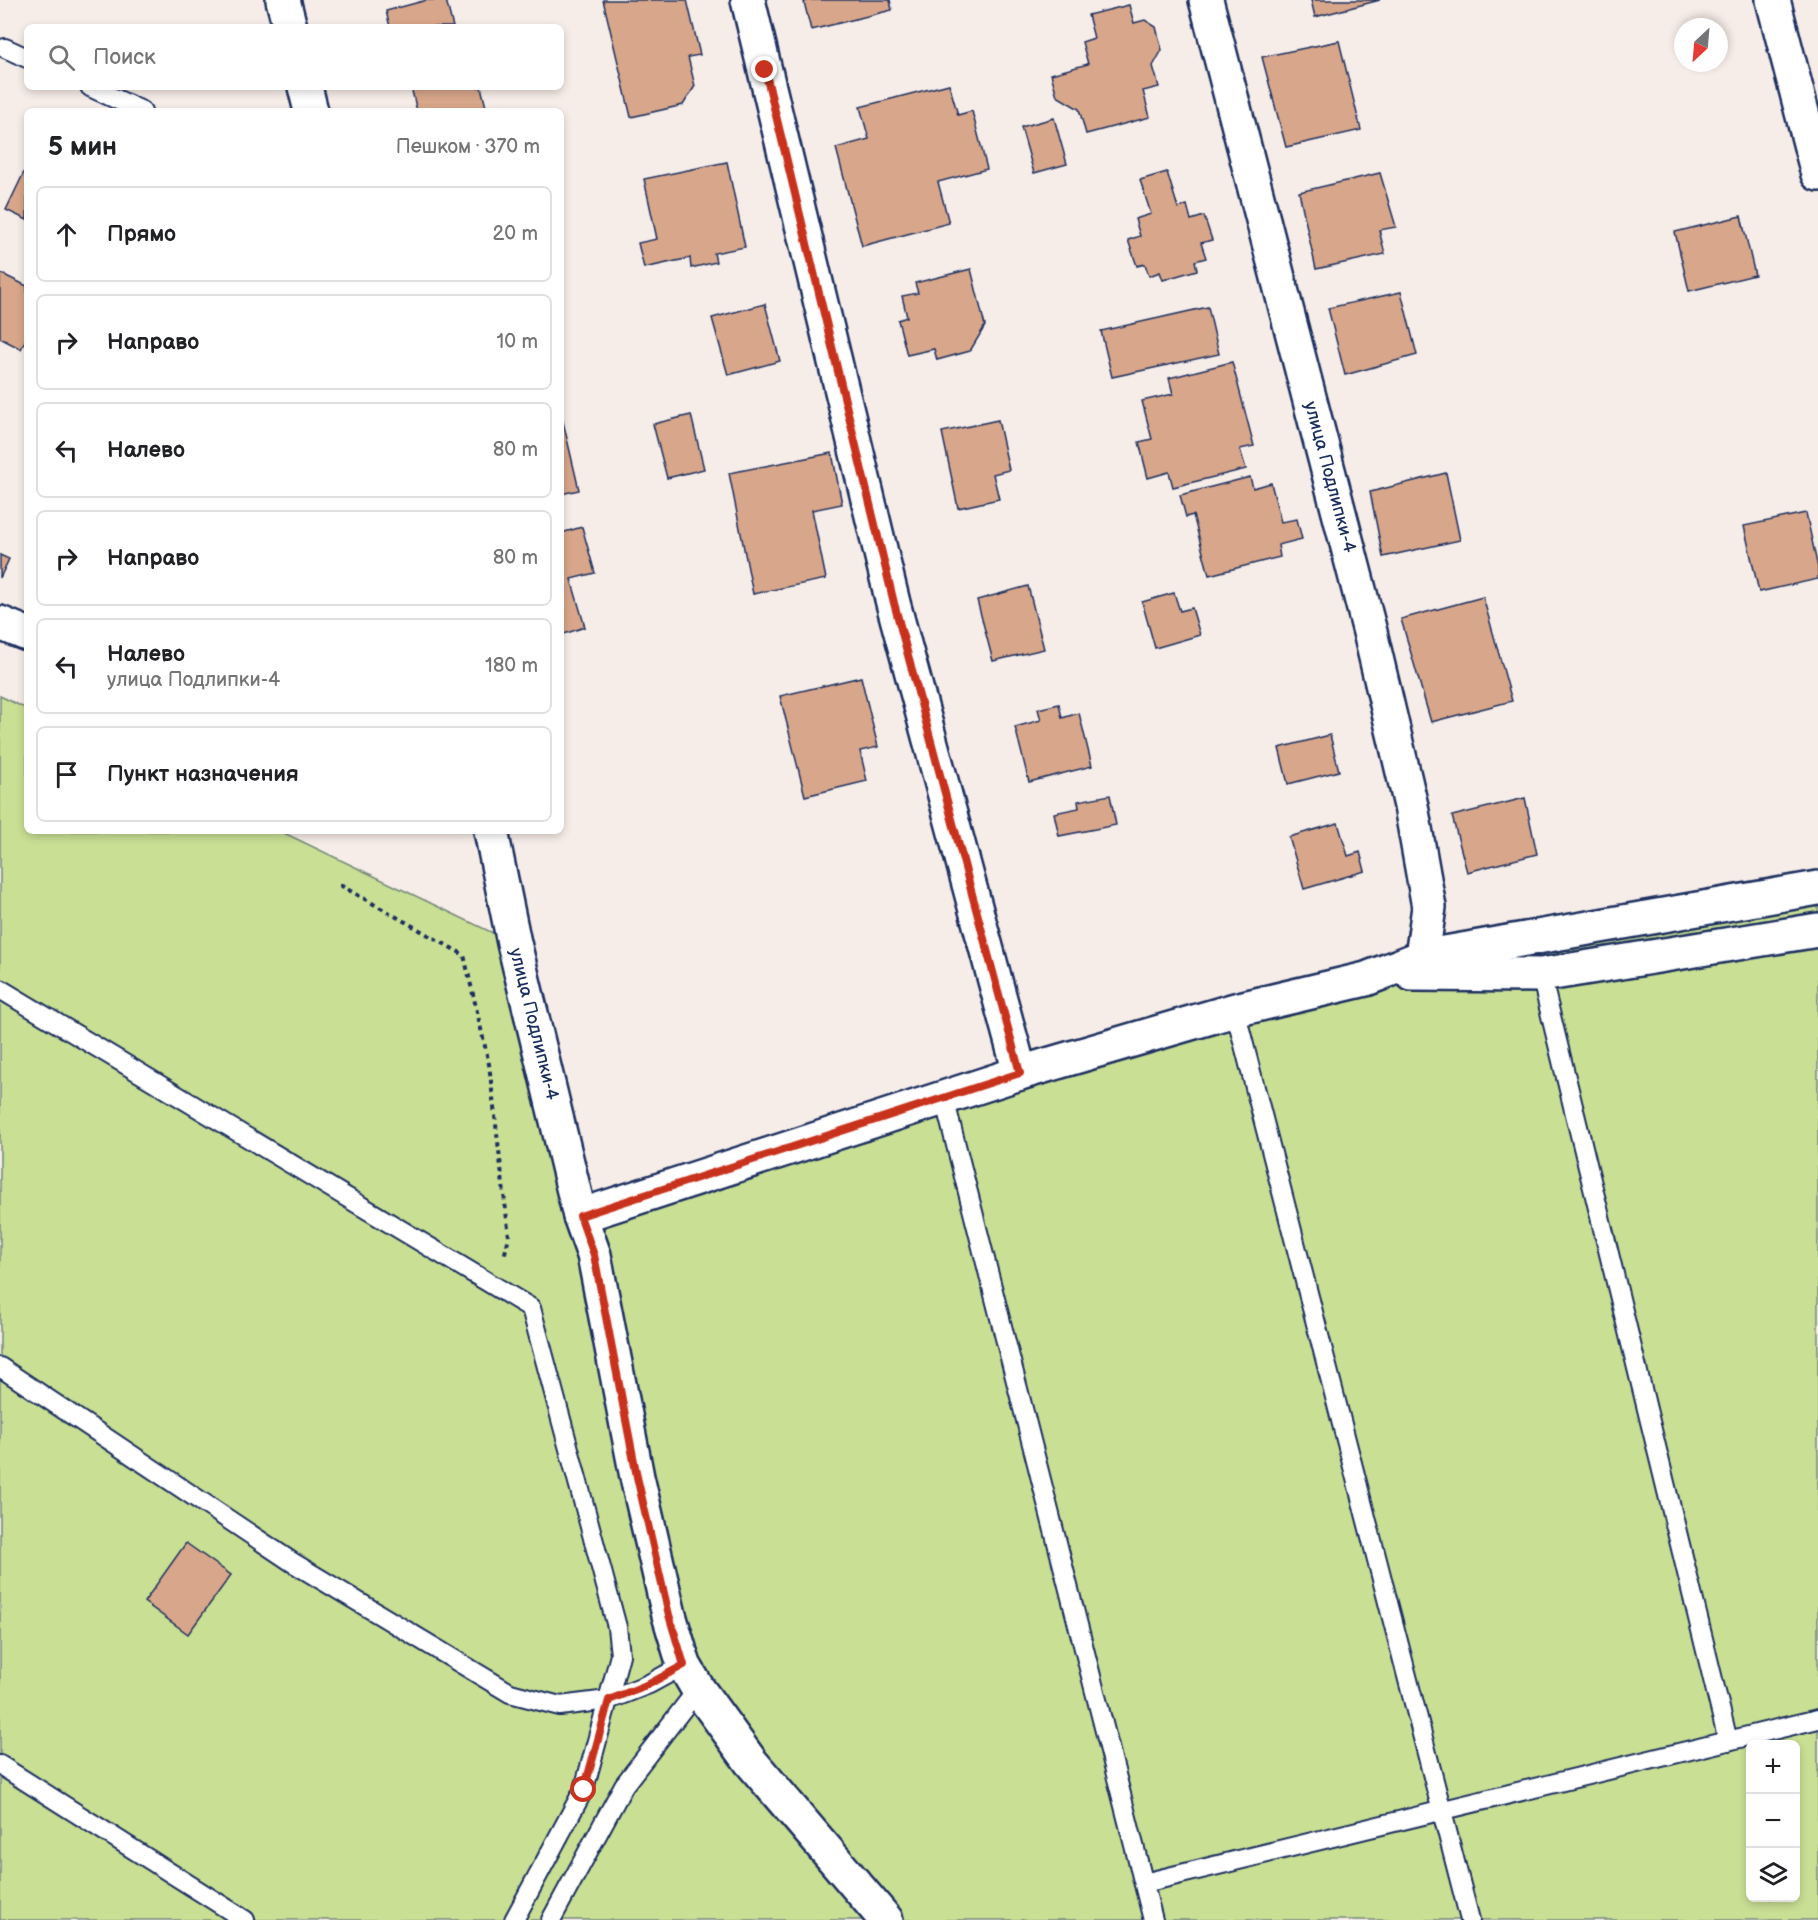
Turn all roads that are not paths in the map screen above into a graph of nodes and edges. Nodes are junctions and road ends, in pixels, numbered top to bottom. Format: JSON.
{"nodes":[{"id":1,"x":283,"y":0,"type":"edge"},
{"id":2,"x":748,"y":0,"type":"edge"},
{"id":3,"x":1206,"y":0,"type":"edge"},
{"id":4,"x":1773,"y":0,"type":"edge"},
{"id":5,"x":289,"y":24,"type":"edge"},
{"id":6,"x":5,"y":48,"type":"dead end"},
{"id":7,"x":24,"y":57,"type":"edge"},
{"id":8,"x":96,"y":90,"type":"edge"},
{"id":9,"x":306,"y":90,"type":"edge"},
{"id":10,"x":136,"y":108,"type":"edge"},
{"id":11,"x":310,"y":108,"type":"edge"},
{"id":12,"x":1818,"y":174,"type":"edge"},
{"id":13,"x":0,"y":623,"type":"edge"},
{"id":14,"x":24,"y":633,"type":"edge"},
{"id":15,"x":491,"y":834,"type":"edge"},
{"id":16,"x":1818,"y":888,"type":"edge"},
{"id":17,"x":1818,"y":930,"type":"edge"},
{"id":18,"x":1422,"y":957,"type":"junction"},
{"id":19,"x":1378,"y":974,"type":"junction"},
{"id":20,"x":1541,"y":975,"type":"junction"},
{"id":21,"x":0,"y":988,"type":"edge"},
{"id":22,"x":1234,"y":1010,"type":"junction"},
{"id":23,"x":1020,"y":1073,"type":"junction"},
{"id":24,"x":944,"y":1098,"type":"junction"},
{"id":25,"x":580,"y":1216,"type":"junction"},
{"id":26,"x":0,"y":1367,"type":"edge"},
{"id":27,"x":691,"y":1677,"type":"junction"},
{"id":28,"x":609,"y":1700,"type":"junction"},
{"id":29,"x":1818,"y":1719,"type":"edge"},
{"id":30,"x":1728,"y":1741,"type":"junction"},
{"id":31,"x":0,"y":1765,"type":"edge"},
{"id":32,"x":1441,"y":1811,"type":"junction"},
{"id":33,"x":1144,"y":1883,"type":"junction"},
{"id":34,"x":245,"y":1920,"type":"edge"},
{"id":35,"x":514,"y":1920,"type":"edge"},
{"id":36,"x":551,"y":1920,"type":"edge"},
{"id":37,"x":886,"y":1920,"type":"edge"},
{"id":38,"x":1153,"y":1920,"type":"edge"},
{"id":39,"x":1470,"y":1920,"type":"edge"}],
"edges":[{"from":1,"to":5,"type":"street"},
{"from":2,"to":23,"type":"street"},
{"from":3,"to":18,"type":"street","name":"улица Подлипки-4"},
{"from":4,"to":12,"type":"street"},
{"from":6,"to":7,"type":"lane"},
{"from":8,"to":10,"type":"lane"},
{"from":9,"to":11,"type":"street"},
{"from":13,"to":14,"type":"street"},
{"from":15,"to":25,"type":"street","name":"улица Подлипки-4"},
{"from":16,"to":18,"type":"street"},
{"from":17,"to":20,"type":"street"},
{"from":18,"to":19,"type":"street"},
{"from":19,"to":20,"type":"street"},
{"from":19,"to":22,"type":"street"},
{"from":20,"to":30,"type":"lane"},
{"from":21,"to":28,"type":"lane"},
{"from":22,"to":23,"type":"street"},
{"from":22,"to":32,"type":"lane"},
{"from":23,"to":24,"type":"street"},
{"from":24,"to":25,"type":"street"},
{"from":24,"to":33,"type":"lane"},
{"from":25,"to":27,"type":"street","name":"улица Подлипки-4"},
{"from":26,"to":28,"type":"lane"},
{"from":27,"to":28,"type":"lane"},
{"from":27,"to":36,"type":"lane"},
{"from":27,"to":37,"type":"street","name":"улица Подлипки-4"},
{"from":28,"to":35,"type":"lane"},
{"from":29,"to":30,"type":"lane"},
{"from":30,"to":32,"type":"lane"},
{"from":31,"to":34,"type":"lane"},
{"from":32,"to":33,"type":"lane"},
{"from":32,"to":39,"type":"lane"},
{"from":33,"to":38,"type":"lane"}]}
